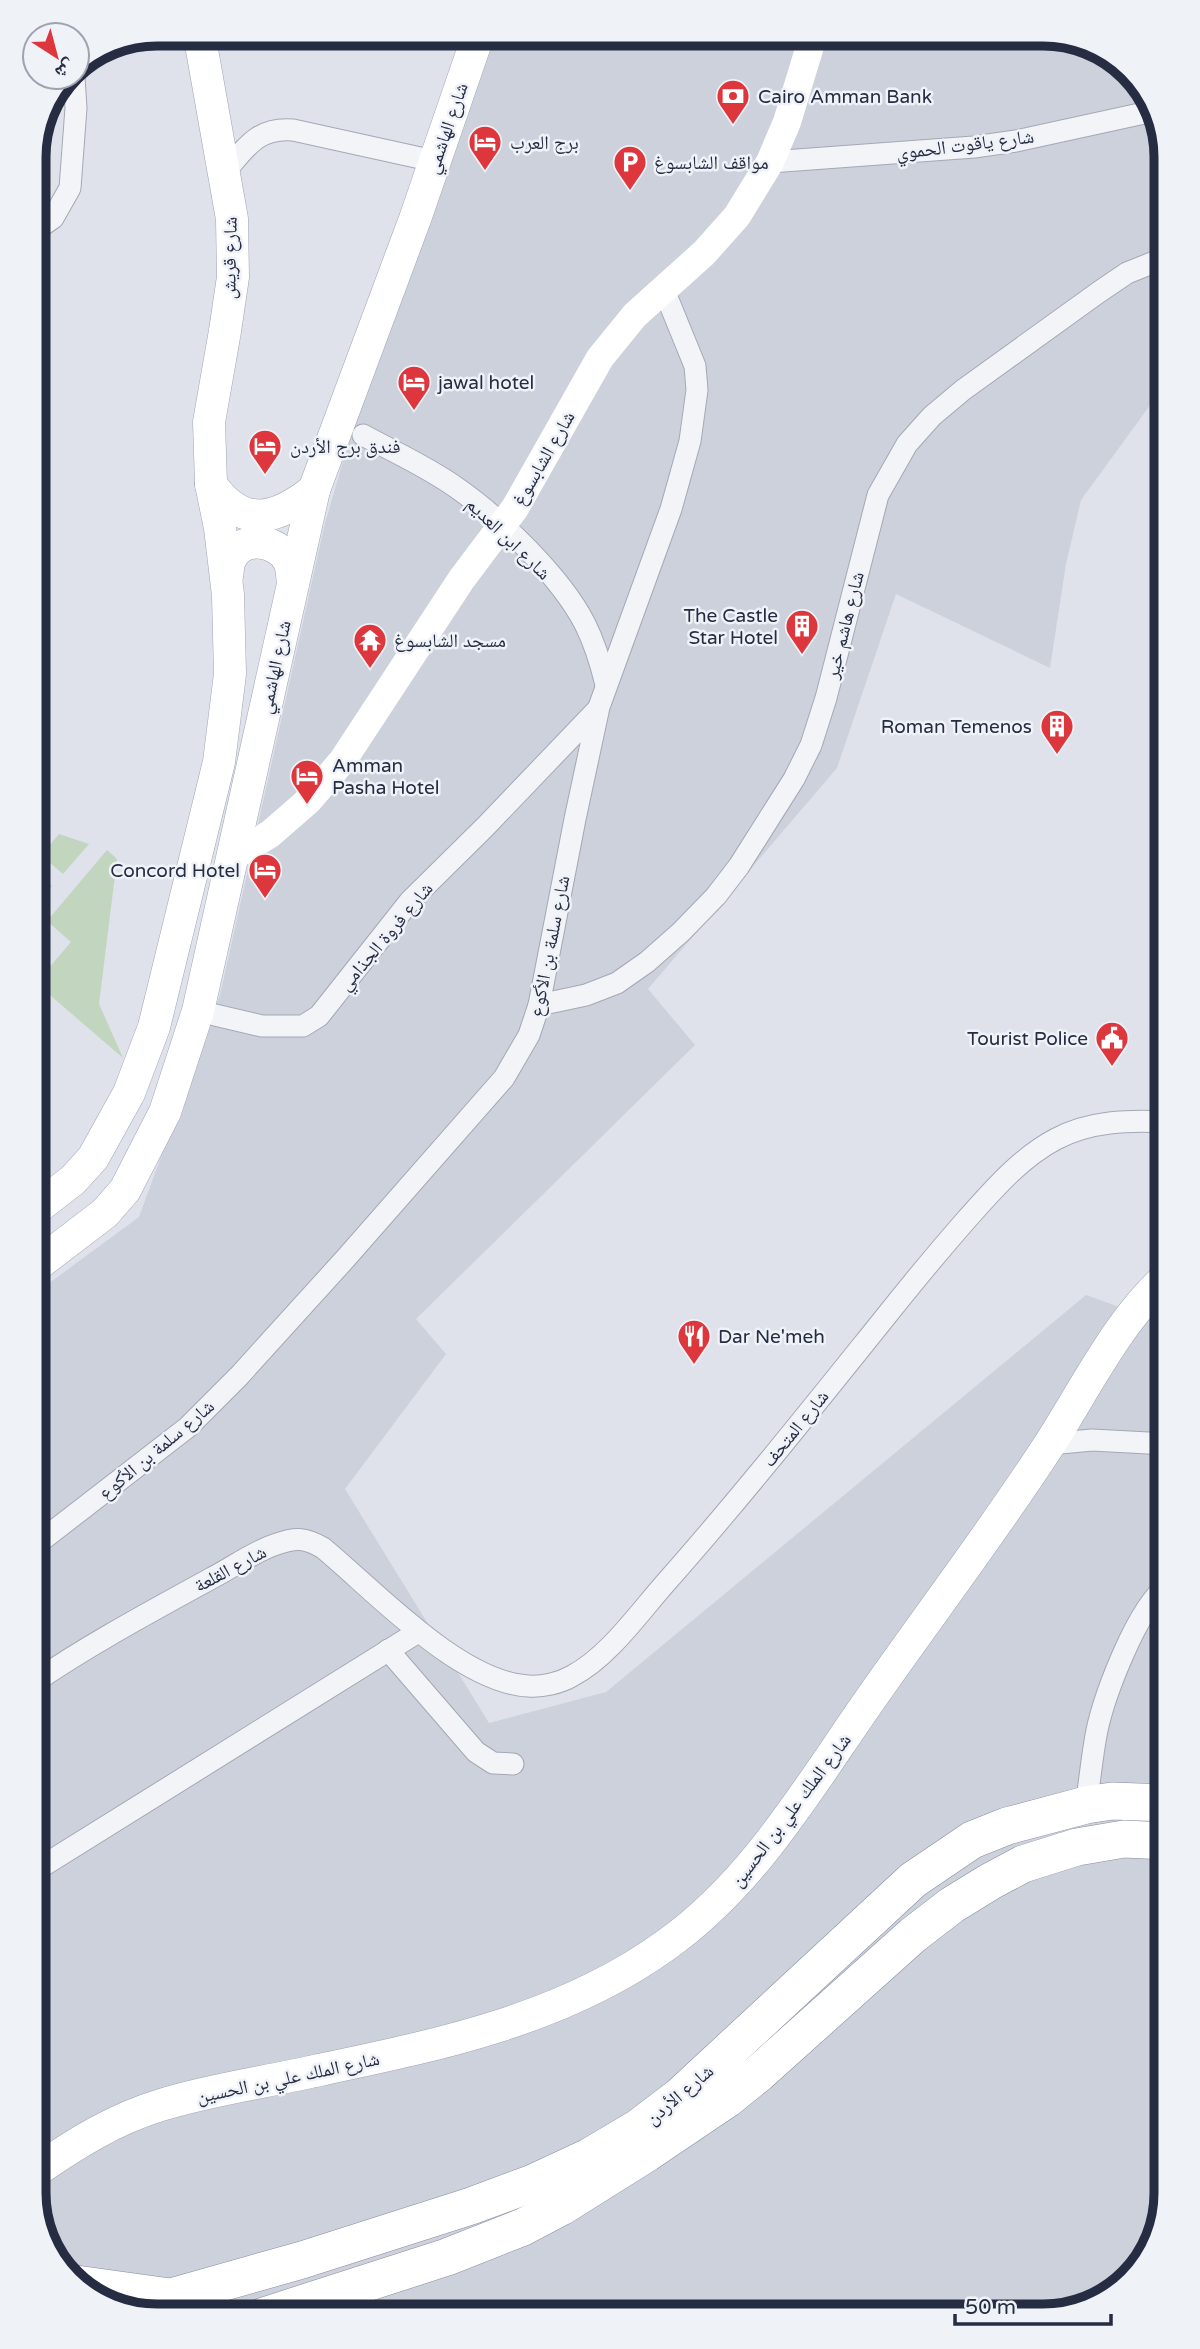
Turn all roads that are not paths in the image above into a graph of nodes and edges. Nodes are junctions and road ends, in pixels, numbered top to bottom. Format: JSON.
{"nodes":[{"id":1,"x":201,"y":46,"type":"edge"},
{"id":2,"x":475,"y":46,"type":"edge"},
{"id":3,"x":810,"y":46,"type":"edge"},
{"id":4,"x":75,"y":91,"type":"edge"},
{"id":5,"x":1145,"y":113,"type":"edge"},
{"id":6,"x":434,"y":160,"type":"junction"},
{"id":7,"x":770,"y":162,"type":"junction"},
{"id":8,"x":225,"y":172,"type":"junction"},
{"id":9,"x":46,"y":223,"type":"edge"},
{"id":10,"x":1154,"y":262,"type":"edge"},
{"id":11,"x":664,"y":290,"type":"junction"},
{"id":12,"x":363,"y":435,"type":"dead end"},
{"id":13,"x":211,"y":484,"type":"junction"},
{"id":14,"x":314,"y":490,"type":"junction"},
{"id":15,"x":503,"y":526,"type":"junction"},
{"id":16,"x":227,"y":576,"type":"junction"},
{"id":17,"x":293,"y":583,"type":"junction"},
{"id":18,"x":606,"y":685,"type":"junction"},
{"id":19,"x":599,"y":707,"type":"junction"},
{"id":20,"x":231,"y":858,"type":"junction"},
{"id":21,"x":539,"y":1005,"type":"junction"},
{"id":22,"x":198,"y":1011,"type":"junction"},
{"id":23,"x":1154,"y":1122,"type":"edge"},
{"id":24,"x":46,"y":1201,"type":"edge"},
{"id":25,"x":46,"y":1258,"type":"edge"},
{"id":26,"x":1154,"y":1290,"type":"edge"},
{"id":27,"x":1154,"y":1443,"type":"edge"},
{"id":28,"x":1050,"y":1444,"type":"junction"},
{"id":29,"x":46,"y":1537,"type":"edge"},
{"id":30,"x":1154,"y":1600,"type":"edge"},
{"id":31,"x":418,"y":1632,"type":"junction"},
{"id":32,"x":388,"y":1650,"type":"junction"},
{"id":33,"x":46,"y":1674,"type":"edge"},
{"id":34,"x":513,"y":1764,"type":"dead end"},
{"id":35,"x":1154,"y":1803,"type":"edge"},
{"id":36,"x":1086,"y":1805,"type":"junction"},
{"id":37,"x":1154,"y":1840,"type":"edge"},
{"id":38,"x":46,"y":1864,"type":"edge"},
{"id":39,"x":46,"y":2164,"type":"edge"},
{"id":40,"x":98,"y":2287,"type":"edge"},
{"id":41,"x":171,"y":2297,"type":"junction"},
{"id":42,"x":156,"y":2303,"type":"edge"},
{"id":43,"x":304,"y":2303,"type":"edge"}],
"edges":[{"from":1,"to":8,"type":"main road","name":"شارع قريش"},
{"from":2,"to":6,"type":"main road","name":"شارع الهاشمي"},
{"from":3,"to":7,"type":"main road","name":"شارع الشابسوغ"},
{"from":4,"to":9,"type":"street"},
{"from":5,"to":7,"type":"street","name":"شارع ياقوت الحموي"},
{"from":6,"to":8,"type":"street"},
{"from":6,"to":14,"type":"main road","name":"شارع الهاشمي"},
{"from":7,"to":11,"type":"main road","name":"شارع الشابسوغ"},
{"from":8,"to":13,"type":"main road","name":"شارع قريش"},
{"from":10,"to":21,"type":"street","name":"شارع هاشم خير"},
{"from":11,"to":15,"type":"main road","name":"شارع الشابسوغ"},
{"from":11,"to":18,"type":"street","name":"شارع سلمة بن الأكوع"},
{"from":12,"to":15,"type":"street","name":"شارع ابن العديم"},
{"from":13,"to":14,"type":"main road"},
{"from":13,"to":16,"type":"main road","name":"شارع الهاشمي"},
{"from":14,"to":17,"type":"main road","name":"شارع الهاشمي"},
{"from":15,"to":18,"type":"street","name":"شارع ابن العديم"},
{"from":15,"to":20,"type":"main road","name":"شارع الشابسوغ"},
{"from":16,"to":17,"type":"main road"},
{"from":16,"to":24,"type":"main road","name":"شارع الهاشمي"},
{"from":17,"to":20,"type":"main road","name":"شارع الهاشمي"},
{"from":18,"to":19,"type":"street","name":"شارع سلمة بن الأكوع"},
{"from":19,"to":21,"type":"street","name":"شارع سلمة بن الأكوع"},
{"from":19,"to":22,"type":"street","name":"شارع فروة الجذامي"},
{"from":20,"to":22,"type":"main road","name":"شارع الهاشمي"},
{"from":21,"to":29,"type":"street","name":"شارع سلمة بن الأكوع"},
{"from":22,"to":25,"type":"main road","name":"شارع الهاشمي"},
{"from":23,"to":31,"type":"street","name":"شارع المتحف"},
{"from":26,"to":28,"type":"main road","name":"شارع الملك علي بن الحسين"},
{"from":27,"to":28,"type":"street"},
{"from":28,"to":39,"type":"main road","name":"شارع الملك علي بن الحسين"},
{"from":30,"to":36,"type":"street"},
{"from":31,"to":32,"type":"street"},
{"from":31,"to":33,"type":"street","name":"شارع القلعة"},
{"from":32,"to":34,"type":"street"},
{"from":32,"to":38,"type":"street"},
{"from":35,"to":36,"type":"highway","name":"شارع الأردن"},
{"from":36,"to":41,"type":"highway","name":"شارع الأردن"},
{"from":37,"to":43,"type":"highway","name":"شارع الأردن"},
{"from":40,"to":41,"type":"highway"},
{"from":41,"to":42,"type":"highway","name":"شارع الأردن"}]}
